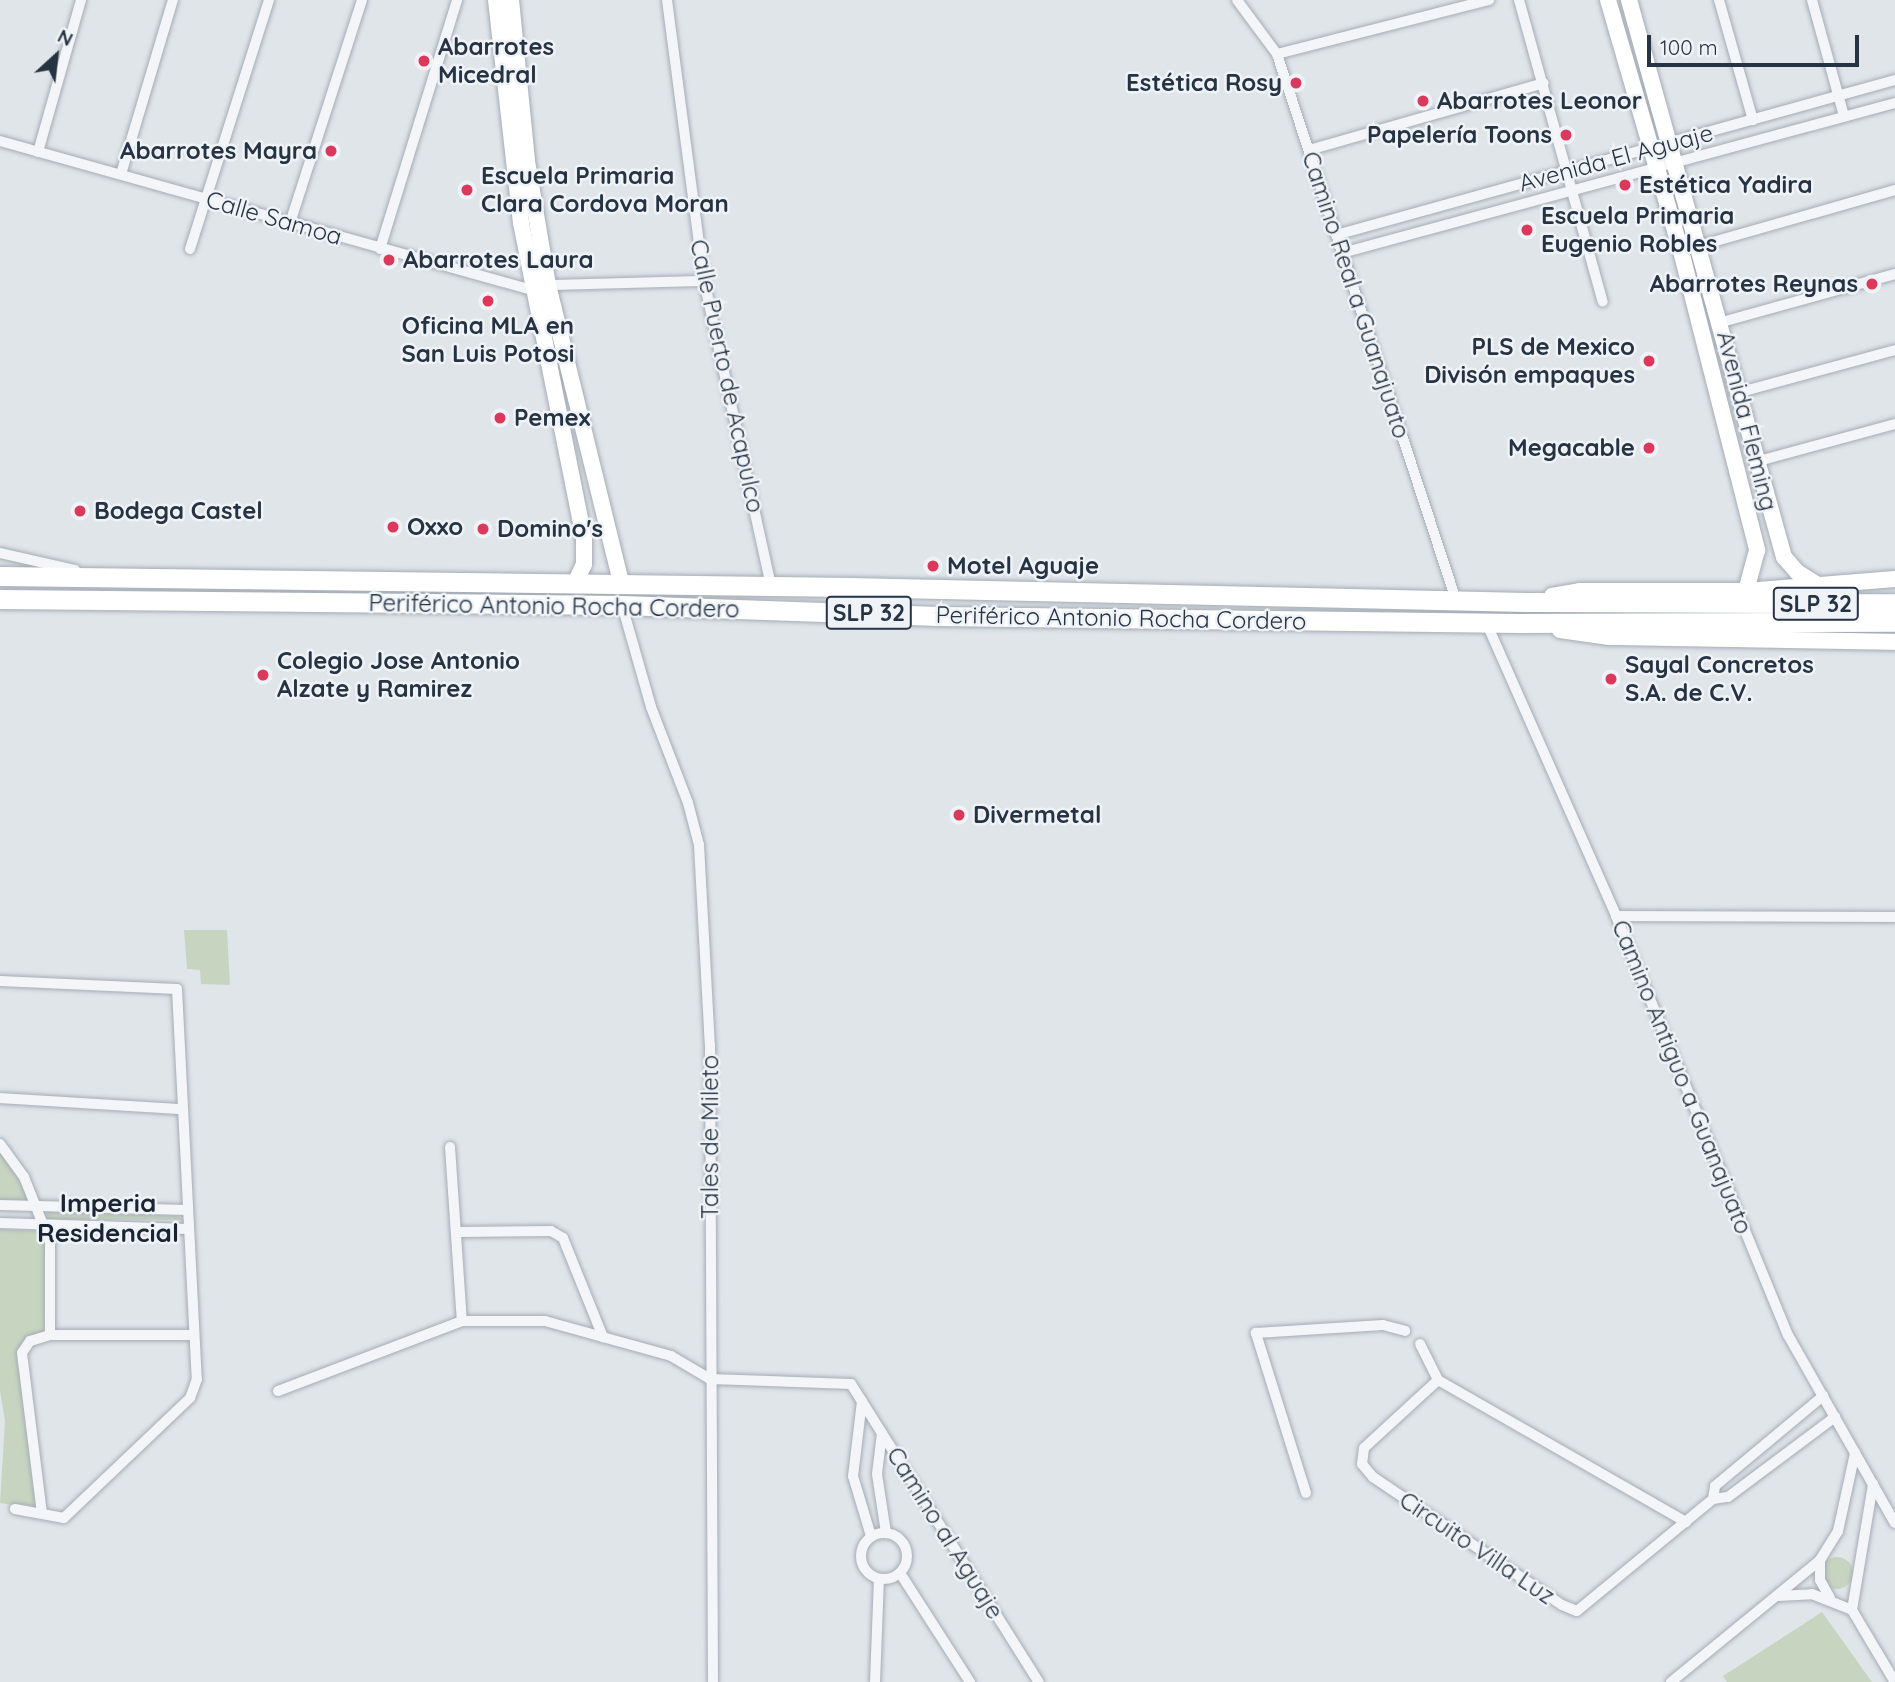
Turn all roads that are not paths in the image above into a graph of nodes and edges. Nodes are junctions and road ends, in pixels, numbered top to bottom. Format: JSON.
{"nodes":[{"id":1,"x":81,"y":0,"type":"edge"},
{"id":2,"x":173,"y":0,"type":"edge"},
{"id":3,"x":269,"y":0,"type":"edge"},
{"id":4,"x":362,"y":0,"type":"edge"},
{"id":5,"x":457,"y":0,"type":"edge"},
{"id":6,"x":496,"y":0,"type":"edge"},
{"id":7,"x":511,"y":0,"type":"edge"},
{"id":8,"x":667,"y":0,"type":"edge"},
{"id":9,"x":1237,"y":0,"type":"edge"},
{"id":10,"x":1489,"y":0,"type":"edge"},
{"id":11,"x":1520,"y":0,"type":"edge"},
{"id":12,"x":1608,"y":0,"type":"edge"},
{"id":13,"x":1629,"y":0,"type":"edge"},
{"id":14,"x":1719,"y":0,"type":"edge"},
{"id":15,"x":1812,"y":0,"type":"edge"},
{"id":16,"x":1277,"y":54,"type":"junction"},
{"id":17,"x":1895,"y":80,"type":"edge"},
{"id":18,"x":1544,"y":83,"type":"junction"},
{"id":19,"x":1839,"y":96,"type":"junction"},
{"id":20,"x":1895,"y":103,"type":"edge"},
{"id":21,"x":1844,"y":116,"type":"junction"},
{"id":22,"x":1753,"y":120,"type":"junction"},
{"id":23,"x":0,"y":141,"type":"edge"},
{"id":24,"x":1671,"y":143,"type":"junction"},
{"id":25,"x":1651,"y":148,"type":"junction"},
{"id":26,"x":1309,"y":150,"type":"junction"},
{"id":27,"x":38,"y":152,"type":"junction"},
{"id":28,"x":1676,"y":163,"type":"junction"},
{"id":29,"x":1657,"y":168,"type":"junction"},
{"id":30,"x":1569,"y":171,"type":"junction"},
{"id":31,"x":121,"y":174,"type":"junction"},
{"id":32,"x":1574,"y":190,"type":"junction"},
{"id":33,"x":1895,"y":190,"type":"edge"},
{"id":34,"x":205,"y":198,"type":"junction"},
{"id":35,"x":290,"y":223,"type":"junction"},
{"id":36,"x":1336,"y":235,"type":"junction"},
{"id":37,"x":1700,"y":245,"type":"junction"},
{"id":38,"x":190,"y":249,"type":"dead end"},
{"id":39,"x":380,"y":249,"type":"junction"},
{"id":40,"x":1681,"y":251,"type":"junction"},
{"id":41,"x":1342,"y":253,"type":"junction"},
{"id":42,"x":1895,"y":274,"type":"edge"},
{"id":43,"x":704,"y":281,"type":"junction"},
{"id":44,"x":540,"y":288,"type":"junction"},
{"id":45,"x":1602,"y":302,"type":"dead end"},
{"id":46,"x":1722,"y":322,"type":"junction"},
{"id":47,"x":1895,"y":350,"type":"edge"},
{"id":48,"x":1737,"y":393,"type":"junction"},
{"id":49,"x":1895,"y":424,"type":"edge"},
{"id":50,"x":1755,"y":462,"type":"junction"},
{"id":51,"x":0,"y":553,"type":"edge"},
{"id":52,"x":95,"y":575,"type":"junction"},
{"id":53,"x":0,"y":576,"type":"edge"},
{"id":54,"x":1893,"y":579,"type":"edge"},
{"id":55,"x":575,"y":583,"type":"junction"},
{"id":56,"x":621,"y":583,"type":"junction"},
{"id":57,"x":1818,"y":585,"type":"junction"},
{"id":58,"x":771,"y":586,"type":"junction"},
{"id":59,"x":0,"y":599,"type":"edge"},
{"id":60,"x":1456,"y":600,"type":"junction"},
{"id":61,"x":1895,"y":603,"type":"edge"},
{"id":62,"x":622,"y":605,"type":"junction"},
{"id":63,"x":1740,"y":607,"type":"junction"},
{"id":64,"x":1486,"y":622,"type":"junction"},
{"id":65,"x":1895,"y":622,"type":"edge"},
{"id":66,"x":1519,"y":623,"type":"junction"},
{"id":67,"x":1895,"y":642,"type":"edge"},
{"id":68,"x":1616,"y":916,"type":"junction"},
{"id":69,"x":1895,"y":917,"type":"edge"},
{"id":70,"x":0,"y":981,"type":"edge"},
{"id":71,"x":0,"y":1098,"type":"edge"},
{"id":72,"x":182,"y":1109,"type":"junction"},
{"id":73,"x":0,"y":1144,"type":"edge"},
{"id":74,"x":450,"y":1147,"type":"dead end"},
{"id":75,"x":0,"y":1205,"type":"edge"},
{"id":76,"x":33,"y":1205,"type":"junction"},
{"id":77,"x":187,"y":1210,"type":"junction"},
{"id":78,"x":0,"y":1223,"type":"edge"},
{"id":79,"x":43,"y":1225,"type":"junction"},
{"id":80,"x":188,"y":1229,"type":"junction"},
{"id":81,"x":456,"y":1232,"type":"junction"},
{"id":82,"x":462,"y":1321,"type":"junction"},
{"id":83,"x":1405,"y":1331,"type":"dead end"},
{"id":84,"x":50,"y":1335,"type":"junction"},
{"id":85,"x":194,"y":1335,"type":"junction"},
{"id":86,"x":603,"y":1337,"type":"junction"},
{"id":87,"x":1420,"y":1344,"type":"dead end"},
{"id":88,"x":710,"y":1379,"type":"junction"},
{"id":89,"x":1438,"y":1380,"type":"junction"},
{"id":90,"x":278,"y":1391,"type":"dead end"},
{"id":91,"x":1823,"y":1396,"type":"junction"},
{"id":92,"x":862,"y":1401,"type":"junction"},
{"id":93,"x":1835,"y":1417,"type":"junction"},
{"id":94,"x":882,"y":1433,"type":"junction"},
{"id":95,"x":1855,"y":1453,"type":"junction"},
{"id":96,"x":877,"y":1474,"type":"junction"},
{"id":97,"x":853,"y":1476,"type":"junction"},
{"id":98,"x":1873,"y":1484,"type":"junction"},
{"id":99,"x":1306,"y":1493,"type":"dead end"},
{"id":100,"x":1713,"y":1499,"type":"junction"},
{"id":101,"x":1845,"y":1506,"type":"junction"},
{"id":102,"x":15,"y":1509,"type":"dead end"},
{"id":103,"x":1869,"y":1511,"type":"junction"},
{"id":104,"x":41,"y":1514,"type":"junction"},
{"id":105,"x":1686,"y":1522,"type":"junction"},
{"id":106,"x":1895,"y":1523,"type":"edge"},
{"id":107,"x":886,"y":1533,"type":"junction"},
{"id":108,"x":871,"y":1536,"type":"junction"},
{"id":109,"x":1820,"y":1560,"type":"junction"},
{"id":110,"x":900,"y":1573,"type":"junction"},
{"id":111,"x":878,"y":1579,"type":"junction"},
{"id":112,"x":1776,"y":1597,"type":"junction"},
{"id":113,"x":1830,"y":1598,"type":"junction"},
{"id":114,"x":1852,"y":1610,"type":"junction"},
{"id":115,"x":713,"y":1682,"type":"edge"},
{"id":116,"x":875,"y":1682,"type":"edge"},
{"id":117,"x":970,"y":1682,"type":"edge"},
{"id":118,"x":1039,"y":1682,"type":"edge"},
{"id":119,"x":1671,"y":1682,"type":"edge"},
{"id":120,"x":1895,"y":1682,"type":"edge"}],
"edges":[{"from":1,"to":27,"type":"street"},
{"from":2,"to":31,"type":"street"},
{"from":3,"to":34,"type":"street"},
{"from":4,"to":35,"type":"street"},
{"from":5,"to":39,"type":"street"},
{"from":6,"to":44,"type":"street"},
{"from":7,"to":44,"type":"street"},
{"from":8,"to":43,"type":"street","name":"Calle Puerto de Acapulco"},
{"from":9,"to":16,"type":"street","name":"Camino Real a Guanajuato"},
{"from":10,"to":16,"type":"street"},
{"from":11,"to":18,"type":"street"},
{"from":12,"to":25,"type":"street","name":"Avenida Fleming"},
{"from":13,"to":24,"type":"street","name":"Avenida Fleming"},
{"from":14,"to":22,"type":"street"},
{"from":15,"to":19,"type":"street"},
{"from":16,"to":26,"type":"street","name":"Camino Real a Guanajuato"},
{"from":17,"to":19,"type":"street","name":"Avenida El Aguaje"},
{"from":18,"to":26,"type":"street"},
{"from":18,"to":30,"type":"street"},
{"from":19,"to":21,"type":"street"},
{"from":19,"to":22,"type":"street","name":"Avenida El Aguaje"},
{"from":20,"to":21,"type":"street","name":"Avenida El Aguaje"},
{"from":21,"to":28,"type":"street","name":"Avenida El Aguaje"},
{"from":22,"to":24,"type":"street","name":"Avenida El Aguaje"},
{"from":23,"to":27,"type":"street","name":"Calle Samoa"},
{"from":24,"to":25,"type":"street","name":"Avenida El Aguaje"},
{"from":24,"to":28,"type":"street","name":"Avenida Fleming"},
{"from":25,"to":29,"type":"street","name":"Avenida Fleming"},
{"from":25,"to":30,"type":"street","name":"Avenida El Aguaje"},
{"from":26,"to":36,"type":"street","name":"Camino Real a Guanajuato"},
{"from":27,"to":31,"type":"street","name":"Calle Samoa"},
{"from":28,"to":29,"type":"street","name":"Avenida El Aguaje"},
{"from":28,"to":37,"type":"street","name":"Avenida Fleming"},
{"from":29,"to":32,"type":"street","name":"Avenida El Aguaje"},
{"from":29,"to":40,"type":"street","name":"Avenida Fleming"},
{"from":30,"to":32,"type":"street"},
{"from":30,"to":36,"type":"street","name":"Avenida El Aguaje"},
{"from":31,"to":34,"type":"street","name":"Calle Samoa"},
{"from":32,"to":41,"type":"street","name":"Avenida El Aguaje"},
{"from":32,"to":45,"type":"street"},
{"from":33,"to":37,"type":"street"},
{"from":34,"to":35,"type":"street","name":"Calle Samoa"},
{"from":34,"to":38,"type":"street"},
{"from":35,"to":39,"type":"street","name":"Calle Samoa"},
{"from":36,"to":41,"type":"street","name":"Camino Real a Guanajuato"},
{"from":37,"to":40,"type":"street"},
{"from":37,"to":46,"type":"street","name":"Avenida Fleming"},
{"from":39,"to":44,"type":"street","name":"Calle Samoa"},
{"from":40,"to":63,"type":"street","name":"Avenida Fleming"},
{"from":41,"to":60,"type":"street","name":"Camino Real a Guanajuato"},
{"from":42,"to":46,"type":"street"},
{"from":43,"to":44,"type":"street","name":"Calle Samoa"},
{"from":43,"to":58,"type":"street","name":"Calle Puerto de Acapulco"},
{"from":44,"to":55,"type":"street"},
{"from":44,"to":56,"type":"street"},
{"from":46,"to":48,"type":"street","name":"Avenida Fleming"},
{"from":47,"to":48,"type":"street"},
{"from":48,"to":50,"type":"street","name":"Avenida Fleming"},
{"from":49,"to":50,"type":"street"},
{"from":50,"to":57,"type":"street","name":"Avenida Fleming"},
{"from":51,"to":52,"type":"street"},
{"from":52,"to":53,"type":"highway","name":"Periférico Antonio Rocha Cordero","number":"SLP 32"},
{"from":52,"to":55,"type":"highway","name":"Periférico Antonio Rocha Cordero","number":"SLP 32"},
{"from":54,"to":57,"type":"street"},
{"from":55,"to":56,"type":"highway","name":"Periférico Antonio Rocha Cordero","number":"SLP 32"},
{"from":56,"to":58,"type":"highway","name":"Periférico Antonio Rocha Cordero","number":"SLP 32"},
{"from":57,"to":63,"type":"street"},
{"from":58,"to":60,"type":"highway","name":"Periférico Antonio Rocha Cordero","number":"SLP 32"},
{"from":59,"to":62,"type":"highway","name":"Periférico Antonio Rocha Cordero","number":"SLP 32"},
{"from":60,"to":63,"type":"highway","name":"Periférico Antonio Rocha Cordero","number":"SLP 32"},
{"from":61,"to":63,"type":"highway","number":"SLP 32"},
{"from":62,"to":64,"type":"highway","name":"Periférico Antonio Rocha Cordero","number":"SLP 32"},
{"from":62,"to":88,"type":"street","name":"Tales de Mileto"},
{"from":63,"to":65,"type":"highway","number":"SLP 32"},
{"from":63,"to":66,"type":"highway","name":"Periférico Antonio Rocha Cordero","number":"SLP 32"},
{"from":64,"to":66,"type":"highway","name":"Periférico Antonio Rocha Cordero","number":"SLP 32"},
{"from":64,"to":68,"type":"street","name":"Camino Antiguo a Guanajuato"},
{"from":66,"to":67,"type":"street"},
{"from":68,"to":69,"type":"street"},
{"from":68,"to":91,"type":"street","name":"Camino Antiguo a Guanajuato"},
{"from":70,"to":72,"type":"street"},
{"from":71,"to":72,"type":"street"},
{"from":72,"to":77,"type":"street"},
{"from":73,"to":76,"type":"street"},
{"from":74,"to":81,"type":"street"},
{"from":75,"to":76,"type":"street"},
{"from":76,"to":77,"type":"street"},
{"from":76,"to":79,"type":"street"},
{"from":77,"to":80,"type":"street"},
{"from":78,"to":79,"type":"street"},
{"from":79,"to":80,"type":"street"},
{"from":79,"to":84,"type":"street"},
{"from":80,"to":85,"type":"street"},
{"from":81,"to":82,"type":"street"},
{"from":81,"to":86,"type":"street"},
{"from":82,"to":86,"type":"street"},
{"from":82,"to":90,"type":"street"},
{"from":83,"to":99,"type":"street"},
{"from":84,"to":85,"type":"street"},
{"from":84,"to":104,"type":"street"},
{"from":85,"to":104,"type":"street"},
{"from":86,"to":88,"type":"street"},
{"from":87,"to":89,"type":"street"},
{"from":88,"to":92,"type":"street","name":"Camino al Aguaje"},
{"from":88,"to":115,"type":"street","name":"Tales de Mileto"},
{"from":89,"to":105,"type":"street"},
{"from":89,"to":105,"type":"street","name":"Circuito Villa Luz"},
{"from":91,"to":93,"type":"street","name":"Camino Antiguo a Guanajuato"},
{"from":91,"to":100,"type":"street","name":"Circuito Villa Luz"},
{"from":92,"to":94,"type":"street","name":"Camino al Aguaje"},
{"from":92,"to":97,"type":"street"},
{"from":93,"to":95,"type":"street","name":"Camino Antiguo a Guanajuato"},
{"from":93,"to":100,"type":"street","name":"Circuito Villa Luz"},
{"from":94,"to":96,"type":"street"},
{"from":94,"to":118,"type":"street","name":"Camino al Aguaje"},
{"from":95,"to":98,"type":"street","name":"Camino Antiguo a Guanajuato"},
{"from":95,"to":101,"type":"street"},
{"from":96,"to":97,"type":"street"},
{"from":96,"to":107,"type":"street"},
{"from":97,"to":108,"type":"street"},
{"from":98,"to":103,"type":"street"},
{"from":98,"to":106,"type":"street","name":"Camino Antiguo a Guanajuato"},
{"from":100,"to":105,"type":"street","name":"Circuito Villa Luz"},
{"from":101,"to":103,"type":"street"},
{"from":101,"to":109,"type":"street"},
{"from":102,"to":104,"type":"street"},
{"from":103,"to":114,"type":"street"},
{"from":107,"to":108,"type":"street"},
{"from":107,"to":110,"type":"street"},
{"from":108,"to":111,"type":"street"},
{"from":109,"to":112,"type":"street"},
{"from":109,"to":113,"type":"street"},
{"from":110,"to":111,"type":"street"},
{"from":110,"to":117,"type":"street"},
{"from":111,"to":116,"type":"street"},
{"from":112,"to":113,"type":"street"},
{"from":112,"to":119,"type":"street"},
{"from":113,"to":114,"type":"street"},
{"from":114,"to":120,"type":"street"}]}
